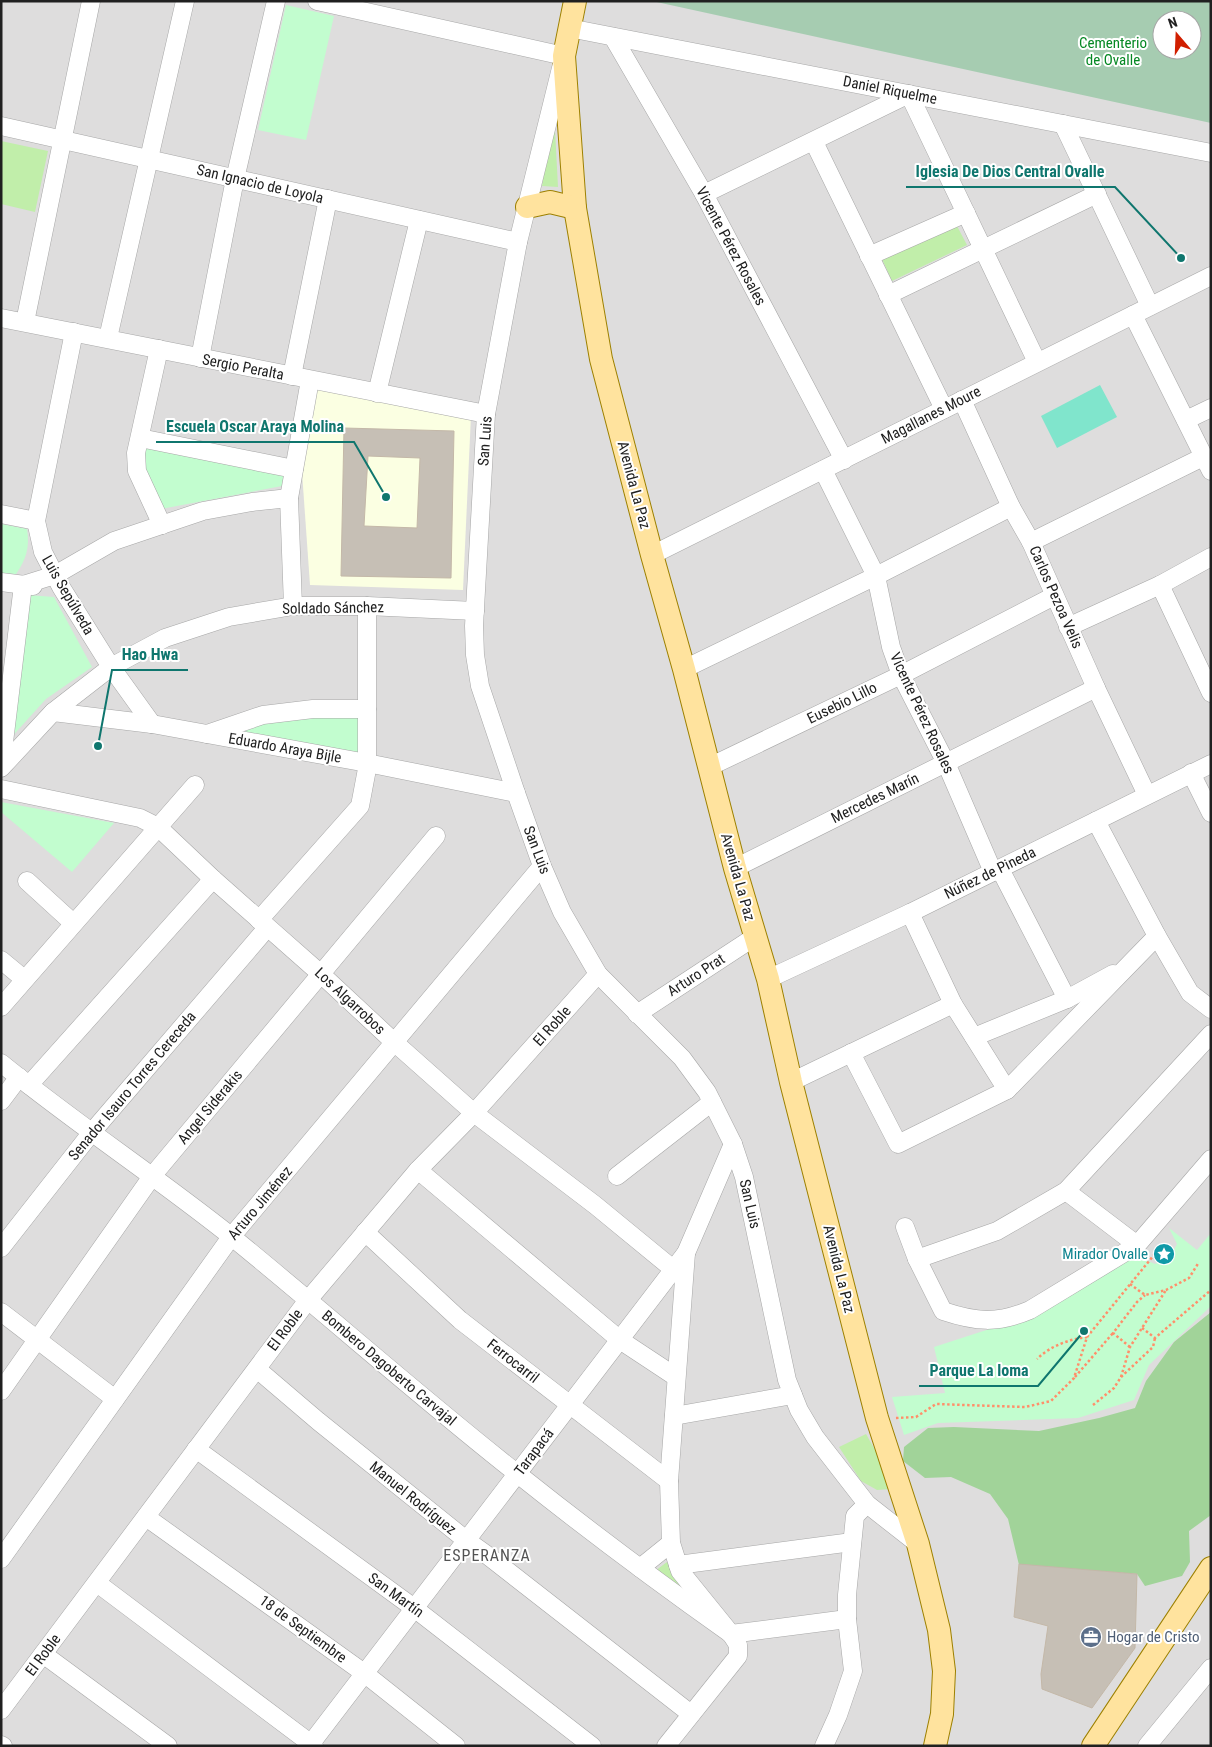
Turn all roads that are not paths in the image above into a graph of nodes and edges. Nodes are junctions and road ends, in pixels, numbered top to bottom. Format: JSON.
{"nodes":[{"id":1,"x":91,"y":1,"type":"edge"},
{"id":2,"x":185,"y":1,"type":"edge"},
{"id":3,"x":276,"y":1,"type":"edge"},
{"id":4,"x":317,"y":1,"type":"edge"},
{"id":5,"x":575,"y":1,"type":"edge"},
{"id":6,"x":569,"y":28,"type":"junction"},
{"id":7,"x":613,"y":37,"type":"junction"},
{"id":8,"x":564,"y":56,"type":"junction"},
{"id":9,"x":909,"y":94,"type":"junction"},
{"id":10,"x":1063,"y":124,"type":"junction"},
{"id":11,"x":1,"y":126,"type":"edge"},
{"id":12,"x":61,"y":140,"type":"junction"},
{"id":13,"x":814,"y":142,"type":"junction"},
{"id":14,"x":1211,"y":153,"type":"edge"},
{"id":15,"x":149,"y":159,"type":"junction"},
{"id":16,"x":235,"y":179,"type":"junction"},
{"id":17,"x":704,"y":194,"type":"junction"},
{"id":18,"x":1097,"y":194,"type":"junction"},
{"id":19,"x":328,"y":199,"type":"junction"},
{"id":20,"x":527,"y":207,"type":"junction"},
{"id":21,"x":575,"y":208,"type":"junction"},
{"id":22,"x":966,"y":213,"type":"junction"},
{"id":23,"x":419,"y":220,"type":"junction"},
{"id":24,"x":518,"y":242,"type":"junction"},
{"id":25,"x":983,"y":249,"type":"junction"},
{"id":26,"x":868,"y":256,"type":"junction"},
{"id":27,"x":1211,"y":276,"type":"edge"},
{"id":28,"x":888,"y":295,"type":"junction"},
{"id":29,"x":1150,"y":306,"type":"junction"},
{"id":30,"x":1133,"y":314,"type":"junction"},
{"id":31,"x":2,"y":322,"type":"edge"},
{"id":32,"x":25,"y":322,"type":"junction"},
{"id":33,"x":74,"y":332,"type":"junction"},
{"id":34,"x":108,"y":338,"type":"junction"},
{"id":35,"x":159,"y":349,"type":"junction"},
{"id":36,"x":200,"y":358,"type":"junction"},
{"id":37,"x":1037,"y":362,"type":"junction"},
{"id":38,"x":292,"y":376,"type":"junction"},
{"id":39,"x":310,"y":380,"type":"junction"},
{"id":40,"x":377,"y":393,"type":"junction"},
{"id":41,"x":962,"y":400,"type":"junction"},
{"id":42,"x":1211,"y":408,"type":"edge"},
{"id":43,"x":944,"y":409,"type":"junction"},
{"id":44,"x":486,"y":414,"type":"junction"},
{"id":45,"x":1186,"y":420,"type":"junction"},
{"id":46,"x":140,"y":438,"type":"junction"},
{"id":47,"x":844,"y":460,"type":"junction"},
{"id":48,"x":1207,"y":464,"type":"edge"},
{"id":49,"x":294,"y":469,"type":"junction"},
{"id":50,"x":823,"y":470,"type":"junction"},
{"id":51,"x":289,"y":498,"type":"junction"},
{"id":52,"x":1011,"y":506,"type":"junction"},
{"id":53,"x":1,"y":514,"type":"edge"},
{"id":54,"x":36,"y":520,"type":"junction"},
{"id":55,"x":162,"y":525,"type":"junction"},
{"id":56,"x":1031,"y":542,"type":"junction"},
{"id":57,"x":652,"y":555,"type":"junction"},
{"id":58,"x":1211,"y":557,"type":"edge"},
{"id":59,"x":876,"y":576,"type":"junction"},
{"id":60,"x":58,"y":581,"type":"junction"},
{"id":61,"x":1,"y":582,"type":"edge"},
{"id":62,"x":23,"y":585,"type":"junction"},
{"id":63,"x":1160,"y":585,"type":"junction"},
{"id":64,"x":1054,"y":596,"type":"junction"},
{"id":65,"x":293,"y":606,"type":"junction"},
{"id":66,"x":368,"y":606,"type":"junction"},
{"id":67,"x":475,"y":612,"type":"junction"},
{"id":68,"x":1068,"y":627,"type":"junction"},
{"id":69,"x":111,"y":667,"type":"junction"},
{"id":70,"x":684,"y":669,"type":"junction"},
{"id":71,"x":900,"y":675,"type":"junction"},
{"id":72,"x":1096,"y":688,"type":"junction"},
{"id":73,"x":1211,"y":693,"type":"edge"},
{"id":74,"x":367,"y":709,"type":"junction"},
{"id":75,"x":53,"y":712,"type":"junction"},
{"id":76,"x":152,"y":724,"type":"junction"},
{"id":77,"x":206,"y":734,"type":"junction"},
{"id":78,"x":946,"y":763,"type":"junction"},
{"id":79,"x":367,"y":764,"type":"junction"},
{"id":80,"x":1211,"y":764,"type":"edge"},
{"id":81,"x":709,"y":767,"type":"junction"},
{"id":82,"x":1,"y":768,"type":"edge"},
{"id":83,"x":1191,"y":773,"type":"junction"},
{"id":84,"x":195,"y":785,"type":"dead end"},
{"id":85,"x":1,"y":789,"type":"edge"},
{"id":86,"x":516,"y":793,"type":"junction"},
{"id":87,"x":1147,"y":795,"type":"junction"},
{"id":88,"x":1211,"y":813,"type":"edge"},
{"id":89,"x":1096,"y":821,"type":"junction"},
{"id":90,"x":158,"y":827,"type":"junction"},
{"id":91,"x":436,"y":836,"type":"dead end"},
{"id":92,"x":542,"y":866,"type":"junction"},
{"id":93,"x":735,"y":868,"type":"junction"},
{"id":94,"x":997,"y":870,"type":"junction"},
{"id":95,"x":213,"y":879,"type":"junction"},
{"id":96,"x":27,"y":881,"type":"dead end"},
{"id":97,"x":910,"y":913,"type":"junction"},
{"id":98,"x":73,"y":923,"type":"junction"},
{"id":99,"x":263,"y":924,"type":"junction"},
{"id":100,"x":756,"y":936,"type":"junction"},
{"id":101,"x":1157,"y":936,"type":"junction"},
{"id":102,"x":1,"y":960,"type":"edge"},
{"id":103,"x":1128,"y":965,"type":"junction"},
{"id":104,"x":598,"y":974,"type":"junction"},
{"id":105,"x":322,"y":975,"type":"junction"},
{"id":106,"x":24,"y":979,"type":"junction"},
{"id":107,"x":768,"y":979,"type":"junction"},
{"id":108,"x":1067,"y":999,"type":"junction"},
{"id":109,"x":953,"y":1004,"type":"junction"},
{"id":110,"x":1,"y":1007,"type":"edge"},
{"id":111,"x":1211,"y":1009,"type":"edge"},
{"id":112,"x":637,"y":1014,"type":"junction"},
{"id":113,"x":1211,"y":1034,"type":"edge"},
{"id":114,"x":974,"y":1036,"type":"junction"},
{"id":115,"x":394,"y":1042,"type":"junction"},
{"id":116,"x":851,"y":1053,"type":"junction"},
{"id":117,"x":1,"y":1063,"type":"edge"},
{"id":118,"x":24,"y":1081,"type":"junction"},
{"id":119,"x":791,"y":1082,"type":"junction"},
{"id":120,"x":1008,"y":1090,"type":"junction"},
{"id":121,"x":1,"y":1101,"type":"edge"},
{"id":122,"x":712,"y":1102,"type":"junction"},
{"id":123,"x":474,"y":1113,"type":"junction"},
{"id":124,"x":92,"y":1132,"type":"junction"},
{"id":125,"x":732,"y":1144,"type":"junction"},
{"id":126,"x":1211,"y":1159,"type":"edge"},
{"id":127,"x":418,"y":1170,"type":"junction"},
{"id":128,"x":153,"y":1175,"type":"junction"},
{"id":129,"x":617,"y":1176,"type":"dead end"},
{"id":130,"x":1066,"y":1191,"type":"junction"},
{"id":131,"x":905,"y":1227,"type":"dead end"},
{"id":132,"x":365,"y":1232,"type":"junction"},
{"id":133,"x":231,"y":1237,"type":"junction"},
{"id":134,"x":1137,"y":1245,"type":"junction"},
{"id":135,"x":1,"y":1248,"type":"edge"},
{"id":136,"x":686,"y":1253,"type":"junction"},
{"id":137,"x":918,"y":1259,"type":"junction"},
{"id":138,"x":673,"y":1270,"type":"junction"},
{"id":139,"x":308,"y":1300,"type":"junction"},
{"id":140,"x":1,"y":1312,"type":"edge"},
{"id":141,"x":38,"y":1340,"type":"junction"},
{"id":142,"x":620,"y":1340,"type":"junction"},
{"id":143,"x":257,"y":1369,"type":"junction"},
{"id":144,"x":676,"y":1377,"type":"junction"},
{"id":145,"x":1,"y":1391,"type":"edge"},
{"id":146,"x":794,"y":1395,"type":"junction"},
{"id":147,"x":115,"y":1399,"type":"junction"},
{"id":148,"x":569,"y":1405,"type":"junction"},
{"id":149,"x":674,"y":1416,"type":"junction"},
{"id":150,"x":196,"y":1449,"type":"junction"},
{"id":151,"x":517,"y":1474,"type":"junction"},
{"id":152,"x":668,"y":1481,"type":"junction"},
{"id":153,"x":867,"y":1504,"type":"junction"},
{"id":154,"x":146,"y":1517,"type":"junction"},
{"id":155,"x":466,"y":1540,"type":"junction"},
{"id":156,"x":852,"y":1542,"type":"junction"},
{"id":157,"x":671,"y":1543,"type":"junction"},
{"id":158,"x":918,"y":1544,"type":"junction"},
{"id":159,"x":1,"y":1559,"type":"edge"},
{"id":160,"x":678,"y":1565,"type":"junction"},
{"id":161,"x":640,"y":1568,"type":"junction"},
{"id":162,"x":1211,"y":1568,"type":"edge"},
{"id":163,"x":97,"y":1583,"type":"junction"},
{"id":164,"x":414,"y":1608,"type":"junction"},
{"id":165,"x":847,"y":1619,"type":"junction"},
{"id":166,"x":731,"y":1634,"type":"junction"},
{"id":167,"x":43,"y":1654,"type":"junction"},
{"id":168,"x":1211,"y":1668,"type":"edge"},
{"id":169,"x":364,"y":1674,"type":"junction"},
{"id":170,"x":1,"y":1710,"type":"edge"},
{"id":171,"x":691,"y":1714,"type":"junction"},
{"id":172,"x":311,"y":1745,"type":"edge"},
{"id":173,"x":168,"y":1746,"type":"edge"},
{"id":174,"x":456,"y":1746,"type":"edge"},
{"id":175,"x":592,"y":1746,"type":"edge"},
{"id":176,"x":666,"y":1746,"type":"edge"},
{"id":177,"x":824,"y":1746,"type":"edge"},
{"id":178,"x":935,"y":1746,"type":"edge"},
{"id":179,"x":1093,"y":1746,"type":"edge"},
{"id":180,"x":1146,"y":1746,"type":"edge"}],
"edges":[{"from":1,"to":12,"type":"street"},
{"from":2,"to":15,"type":"street"},
{"from":3,"to":16,"type":"street"},
{"from":4,"to":8,"type":"street"},
{"from":5,"to":6,"type":"main road","name":"Avenida La Paz"},
{"from":6,"to":7,"type":"street","name":"Daniel Riquelme"},
{"from":6,"to":8,"type":"main road","name":"Avenida La Paz"},
{"from":7,"to":9,"type":"street","name":"Daniel Riquelme"},
{"from":7,"to":17,"type":"street","name":"Vicente Pérez Rosales"},
{"from":8,"to":20,"type":"street","name":"San Luis"},
{"from":8,"to":21,"type":"main road","name":"Avenida La Paz"},
{"from":9,"to":10,"type":"street","name":"Daniel Riquelme"},
{"from":9,"to":13,"type":"street"},
{"from":9,"to":22,"type":"street"},
{"from":10,"to":14,"type":"street","name":"Daniel Riquelme"},
{"from":10,"to":18,"type":"street"},
{"from":11,"to":12,"type":"street","name":"San Ignacio de Loyola"},
{"from":12,"to":15,"type":"street","name":"San Ignacio de Loyola"},
{"from":12,"to":32,"type":"street"},
{"from":13,"to":17,"type":"street"},
{"from":13,"to":26,"type":"street"},
{"from":15,"to":16,"type":"street","name":"San Ignacio de Loyola"},
{"from":15,"to":34,"type":"street"},
{"from":16,"to":19,"type":"street","name":"San Ignacio de Loyola"},
{"from":16,"to":36,"type":"street"},
{"from":17,"to":47,"type":"street","name":"Vicente Pérez Rosales"},
{"from":18,"to":25,"type":"street"},
{"from":18,"to":29,"type":"street"},
{"from":19,"to":23,"type":"street","name":"San Ignacio de Loyola"},
{"from":19,"to":38,"type":"street"},
{"from":20,"to":21,"type":"main road"},
{"from":20,"to":24,"type":"street","name":"San Luis"},
{"from":21,"to":57,"type":"main road","name":"Avenida La Paz"},
{"from":22,"to":25,"type":"street"},
{"from":22,"to":26,"type":"street"},
{"from":23,"to":24,"type":"street","name":"San Ignacio de Loyola"},
{"from":23,"to":40,"type":"street"},
{"from":24,"to":44,"type":"street","name":"San Luis"},
{"from":25,"to":28,"type":"street"},
{"from":25,"to":37,"type":"street"},
{"from":26,"to":28,"type":"street"},
{"from":27,"to":29,"type":"street","name":"Magallanes Moure"},
{"from":28,"to":43,"type":"street"},
{"from":29,"to":30,"type":"street","name":"Magallanes Moure"},
{"from":30,"to":37,"type":"street","name":"Magallanes Moure"},
{"from":30,"to":45,"type":"street"},
{"from":31,"to":32,"type":"street","name":"Sergio Peralta"},
{"from":32,"to":33,"type":"street","name":"Sergio Peralta"},
{"from":33,"to":34,"type":"street","name":"Sergio Peralta"},
{"from":33,"to":54,"type":"street","name":"Luis Sepúlveda"},
{"from":34,"to":35,"type":"street","name":"Sergio Peralta"},
{"from":35,"to":36,"type":"street","name":"Sergio Peralta"},
{"from":35,"to":46,"type":"street"},
{"from":36,"to":38,"type":"street","name":"Sergio Peralta"},
{"from":37,"to":41,"type":"street","name":"Magallanes Moure"},
{"from":38,"to":39,"type":"street","name":"Sergio Peralta"},
{"from":39,"to":40,"type":"street","name":"Sergio Peralta"},
{"from":39,"to":49,"type":"street"},
{"from":40,"to":44,"type":"street","name":"Sergio Peralta"},
{"from":41,"to":43,"type":"street","name":"Magallanes Moure"},
{"from":41,"to":52,"type":"street","name":"Carlos Pezoa Velis"},
{"from":42,"to":45,"type":"street"},
{"from":43,"to":47,"type":"street","name":"Magallanes Moure"},
{"from":44,"to":67,"type":"street","name":"San Luis"},
{"from":45,"to":48,"type":"street"},
{"from":46,"to":49,"type":"street"},
{"from":46,"to":55,"type":"street"},
{"from":47,"to":50,"type":"street","name":"Magallanes Moure"},
{"from":48,"to":56,"type":"street"},
{"from":49,"to":51,"type":"street"},
{"from":50,"to":57,"type":"street","name":"Magallanes Moure"},
{"from":50,"to":59,"type":"street","name":"Vicente Pérez Rosales"},
{"from":51,"to":55,"type":"street"},
{"from":51,"to":65,"type":"street"},
{"from":52,"to":56,"type":"street","name":"Carlos Pezoa Velis"},
{"from":52,"to":59,"type":"street"},
{"from":53,"to":54,"type":"street"},
{"from":54,"to":60,"type":"street","name":"Luis Sepúlveda"},
{"from":55,"to":60,"type":"street"},
{"from":56,"to":64,"type":"street","name":"Carlos Pezoa Velis"},
{"from":57,"to":70,"type":"main road","name":"Avenida La Paz"},
{"from":58,"to":63,"type":"street"},
{"from":59,"to":70,"type":"street"},
{"from":59,"to":71,"type":"street","name":"Vicente Pérez Rosales"},
{"from":60,"to":62,"type":"street"},
{"from":60,"to":69,"type":"street","name":"Luis Sepúlveda"},
{"from":61,"to":62,"type":"street"},
{"from":62,"to":82,"type":"street"},
{"from":63,"to":68,"type":"street"},
{"from":63,"to":73,"type":"street"},
{"from":64,"to":68,"type":"street","name":"Carlos Pezoa Velis"},
{"from":64,"to":71,"type":"street","name":"Eusebio Lillo"},
{"from":65,"to":66,"type":"street","name":"Soldado Sánchez"},
{"from":65,"to":69,"type":"street","name":"Soldado Sánchez"},
{"from":66,"to":67,"type":"street","name":"Soldado Sánchez"},
{"from":66,"to":74,"type":"street","name":"Senador Isauro Torres Cereceda"},
{"from":67,"to":86,"type":"street","name":"San Luis"},
{"from":68,"to":72,"type":"street","name":"Carlos Pezoa Velis"},
{"from":69,"to":75,"type":"street","name":"Soldado Sánchez"},
{"from":69,"to":76,"type":"street","name":"Luis Sepúlveda"},
{"from":70,"to":81,"type":"main road","name":"Avenida La Paz"},
{"from":71,"to":78,"type":"street","name":"Vicente Pérez Rosales"},
{"from":71,"to":81,"type":"street","name":"Eusebio Lillo"},
{"from":72,"to":78,"type":"street","name":"Mercedes Marín"},
{"from":72,"to":87,"type":"street","name":"Carlos Pezoa Velis"},
{"from":74,"to":77,"type":"street"},
{"from":74,"to":79,"type":"street","name":"Senador Isauro Torres Cereceda"},
{"from":75,"to":76,"type":"street","name":"Eduardo Araya Bijle"},
{"from":75,"to":82,"type":"street","name":"Soldado Sánchez"},
{"from":76,"to":77,"type":"street","name":"Eduardo Araya Bijle"},
{"from":77,"to":79,"type":"street","name":"Eduardo Araya Bijle"},
{"from":78,"to":93,"type":"street","name":"Mercedes Marín"},
{"from":78,"to":94,"type":"street","name":"Vicente Pérez Rosales"},
{"from":79,"to":86,"type":"street","name":"Eduardo Araya Bijle"},
{"from":79,"to":99,"type":"street","name":"Senador Isauro Torres Cereceda"},
{"from":80,"to":83,"type":"street","name":"Núñez de Pineda"},
{"from":81,"to":93,"type":"main road","name":"Avenida La Paz"},
{"from":83,"to":87,"type":"street","name":"Núñez de Pineda"},
{"from":83,"to":88,"type":"street"},
{"from":84,"to":90,"type":"street"},
{"from":85,"to":90,"type":"street","name":"Los Algarrobos"},
{"from":86,"to":92,"type":"street","name":"San Luis"},
{"from":87,"to":89,"type":"street","name":"Núñez de Pineda"},
{"from":89,"to":94,"type":"street","name":"Núñez de Pineda"},
{"from":89,"to":101,"type":"street"},
{"from":90,"to":95,"type":"street","name":"Los Algarrobos"},
{"from":90,"to":98,"type":"street"},
{"from":91,"to":105,"type":"street","name":"Angel Siderakis"},
{"from":92,"to":104,"type":"street","name":"San Luis"},
{"from":92,"to":115,"type":"street","name":"Arturo Jiménez"},
{"from":93,"to":100,"type":"main road","name":"Avenida La Paz"},
{"from":94,"to":97,"type":"street","name":"Núñez de Pineda"},
{"from":94,"to":108,"type":"street","name":"Vicente Pérez Rosales"},
{"from":95,"to":99,"type":"street","name":"Los Algarrobos"},
{"from":95,"to":118,"type":"street"},
{"from":96,"to":98,"type":"street"},
{"from":97,"to":107,"type":"street","name":"Núñez de Pineda"},
{"from":97,"to":109,"type":"street"},
{"from":98,"to":106,"type":"street"},
{"from":99,"to":105,"type":"street","name":"Los Algarrobos"},
{"from":99,"to":124,"type":"street","name":"Senador Isauro Torres Cereceda"},
{"from":100,"to":107,"type":"main road","name":"Avenida La Paz"},
{"from":100,"to":112,"type":"street","name":"Arturo Prat"},
{"from":101,"to":103,"type":"street"},
{"from":101,"to":111,"type":"street"},
{"from":102,"to":106,"type":"street"},
{"from":103,"to":108,"type":"street"},
{"from":103,"to":120,"type":"street"},
{"from":104,"to":112,"type":"street","name":"San Luis"},
{"from":104,"to":123,"type":"street","name":"El Roble"},
{"from":105,"to":115,"type":"street","name":"Los Algarrobos"},
{"from":105,"to":128,"type":"street","name":"Angel Siderakis"},
{"from":106,"to":110,"type":"street"},
{"from":107,"to":119,"type":"main road","name":"Avenida La Paz"},
{"from":108,"to":114,"type":"street"},
{"from":109,"to":114,"type":"street"},
{"from":109,"to":116,"type":"street"},
{"from":112,"to":122,"type":"street","name":"San Luis"},
{"from":113,"to":130,"type":"street"},
{"from":114,"to":120,"type":"street"},
{"from":115,"to":123,"type":"street","name":"Los Algarrobos"},
{"from":115,"to":133,"type":"street","name":"Arturo Jiménez"},
{"from":116,"to":119,"type":"street"},
{"from":116,"to":120,"type":"street"},
{"from":117,"to":118,"type":"street","name":"Bombero Dagoberto Carvajal"},
{"from":118,"to":121,"type":"street"},
{"from":118,"to":124,"type":"street","name":"Bombero Dagoberto Carvajal"},
{"from":119,"to":158,"type":"main road","name":"Avenida La Paz"},
{"from":122,"to":125,"type":"street","name":"San Luis"},
{"from":122,"to":129,"type":"street"},
{"from":123,"to":127,"type":"street","name":"El Roble"},
{"from":123,"to":138,"type":"street","name":"Los Algarrobos"},
{"from":124,"to":128,"type":"street","name":"Bombero Dagoberto Carvajal"},
{"from":124,"to":135,"type":"street","name":"Senador Isauro Torres Cereceda"},
{"from":125,"to":136,"type":"street","name":"Tarapacá"},
{"from":125,"to":146,"type":"street","name":"San Luis"},
{"from":126,"to":134,"type":"street"},
{"from":127,"to":132,"type":"street","name":"El Roble"},
{"from":127,"to":142,"type":"street"},
{"from":128,"to":133,"type":"street","name":"Bombero Dagoberto Carvajal"},
{"from":128,"to":141,"type":"street","name":"Angel Siderakis"},
{"from":130,"to":134,"type":"street"},
{"from":130,"to":137,"type":"street"},
{"from":131,"to":137,"type":"street"},
{"from":132,"to":139,"type":"street","name":"El Roble"},
{"from":132,"to":148,"type":"street","name":"Ferrocarril"},
{"from":133,"to":139,"type":"street","name":"Bombero Dagoberto Carvajal"},
{"from":133,"to":147,"type":"street","name":"Arturo Jiménez"},
{"from":134,"to":137,"type":"street"},
{"from":136,"to":138,"type":"street","name":"Tarapacá"},
{"from":136,"to":144,"type":"street"},
{"from":138,"to":142,"type":"street","name":"Tarapacá"},
{"from":139,"to":143,"type":"street","name":"El Roble"},
{"from":139,"to":151,"type":"street","name":"Bombero Dagoberto Carvajal"},
{"from":140,"to":141,"type":"street"},
{"from":141,"to":145,"type":"street","name":"Angel Siderakis"},
{"from":141,"to":147,"type":"street"},
{"from":142,"to":144,"type":"street"},
{"from":142,"to":148,"type":"street","name":"Tarapacá"},
{"from":143,"to":150,"type":"street","name":"El Roble"},
{"from":143,"to":155,"type":"street","name":"Manuel Rodríguez"},
{"from":144,"to":149,"type":"street"},
{"from":146,"to":149,"type":"street"},
{"from":146,"to":153,"type":"street","name":"San Luis"},
{"from":147,"to":159,"type":"street","name":"Arturo Jiménez"},
{"from":148,"to":151,"type":"street","name":"Tarapacá"},
{"from":148,"to":152,"type":"street","name":"Ferrocarril"},
{"from":149,"to":152,"type":"street"},
{"from":150,"to":154,"type":"street","name":"El Roble"},
{"from":150,"to":164,"type":"street","name":"San Martín"},
{"from":151,"to":155,"type":"street","name":"Tarapacá"},
{"from":151,"to":161,"type":"street","name":"Bombero Dagoberto Carvajal"},
{"from":152,"to":157,"type":"street"},
{"from":153,"to":156,"type":"street"},
{"from":153,"to":158,"type":"street","name":"San Luis"},
{"from":154,"to":163,"type":"street","name":"El Roble"},
{"from":154,"to":169,"type":"street","name":"18 de Septiembre"},
{"from":155,"to":164,"type":"street","name":"Tarapacá"},
{"from":155,"to":171,"type":"street","name":"Manuel Rodríguez"},
{"from":156,"to":160,"type":"street"},
{"from":156,"to":165,"type":"street"},
{"from":157,"to":160,"type":"street"},
{"from":157,"to":161,"type":"street"},
{"from":158,"to":178,"type":"main road","name":"Avenida La Paz"},
{"from":160,"to":166,"type":"street"},
{"from":161,"to":166,"type":"street","name":"Bombero Dagoberto Carvajal"},
{"from":162,"to":179,"type":"main road"},
{"from":163,"to":167,"type":"street","name":"El Roble"},
{"from":163,"to":172,"type":"street"},
{"from":164,"to":169,"type":"street","name":"Tarapacá"},
{"from":164,"to":175,"type":"street","name":"San Martín"},
{"from":165,"to":166,"type":"street"},
{"from":165,"to":177,"type":"street"},
{"from":166,"to":171,"type":"street"},
{"from":167,"to":170,"type":"street","name":"El Roble"},
{"from":167,"to":173,"type":"street"},
{"from":168,"to":180,"type":"street"},
{"from":169,"to":172,"type":"street","name":"Tarapacá"},
{"from":169,"to":174,"type":"street","name":"18 de Septiembre"},
{"from":171,"to":176,"type":"street"}]}
